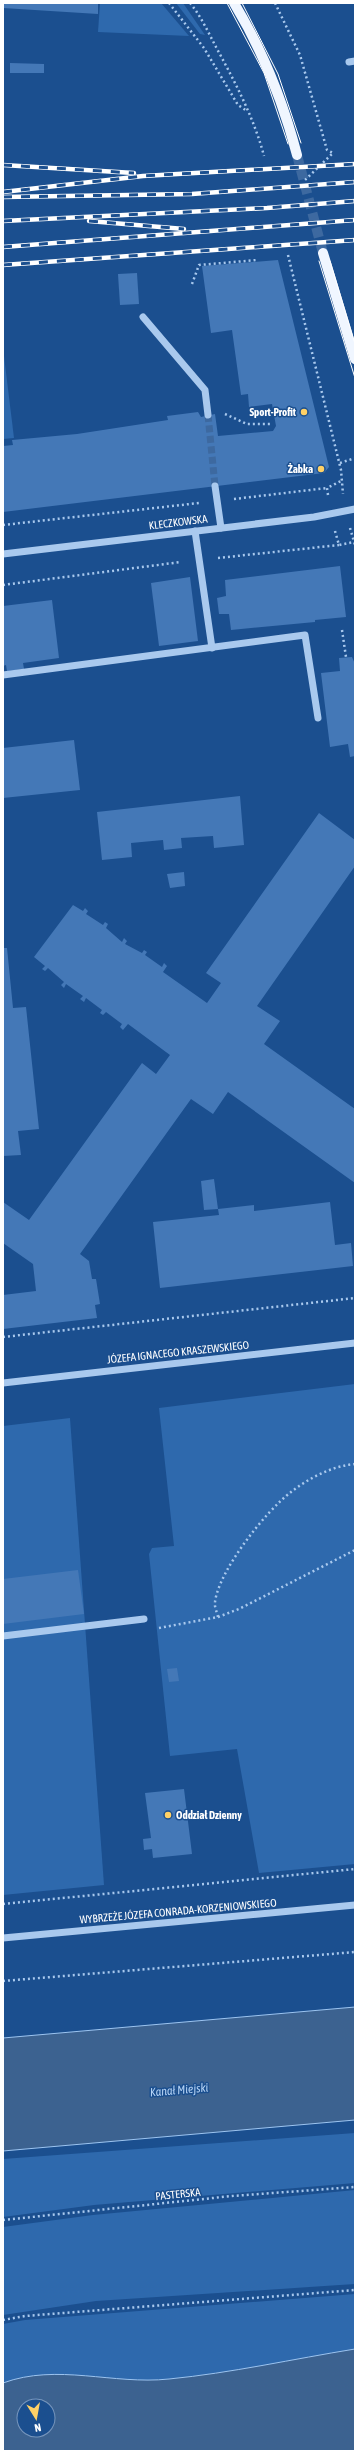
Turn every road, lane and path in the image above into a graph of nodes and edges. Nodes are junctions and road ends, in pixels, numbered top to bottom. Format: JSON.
{"nodes":[{"id":1,"x":169,"y":3,"type":"edge"},
{"id":2,"x":190,"y":3,"type":"edge"},
{"id":3,"x":234,"y":3,"type":"edge"},
{"id":4,"x":240,"y":3,"type":"edge"},
{"id":5,"x":275,"y":3,"type":"edge"},
{"id":6,"x":241,"y":14,"type":"junction"},
{"id":7,"x":247,"y":111,"type":"junction"},
{"id":8,"x":298,"y":155,"type":"tunnel mouth"},
{"id":9,"x":264,"y":156,"type":"dead end"},
{"id":10,"x":304,"y":181,"type":"dead end"},
{"id":11,"x":323,"y":253,"type":"tunnel mouth"},
{"id":12,"x":288,"y":255,"type":"dead end"},
{"id":13,"x":257,"y":260,"type":"dead end"},
{"id":14,"x":192,"y":284,"type":"dead end"},
{"id":15,"x":143,"y":317,"type":"dead end"},
{"id":16,"x":355,"y":358,"type":"edge"},
{"id":17,"x":206,"y":400,"type":"junction"},
{"id":18,"x":208,"y":415,"type":"tunnel mouth"},
{"id":19,"x":270,"y":424,"type":"dead end"},
{"id":20,"x":355,"y":458,"type":"edge"},
{"id":21,"x":340,"y":463,"type":"junction"},
{"id":22,"x":216,"y":486,"type":"tunnel mouth"},
{"id":23,"x":327,"y":488,"type":"dead end"},
{"id":24,"x":343,"y":490,"type":"dead end"},
{"id":25,"x":217,"y":501,"type":"junction"},
{"id":26,"x":355,"y":509,"type":"edge"},
{"id":27,"x":3,"y":526,"type":"edge"},
{"id":28,"x":221,"y":528,"type":"junction"},
{"id":29,"x":350,"y":530,"type":"dead end"},
{"id":30,"x":195,"y":531,"type":"junction"},
{"id":31,"x":339,"y":545,"type":"dead end"},
{"id":32,"x":355,"y":545,"type":"edge"},
{"id":33,"x":3,"y":554,"type":"edge"},
{"id":34,"x":200,"y":559,"type":"junction"},
{"id":35,"x":3,"y":585,"type":"edge"},
{"id":36,"x":342,"y":630,"type":"dead end"},
{"id":37,"x":212,"y":648,"type":"junction"},
{"id":38,"x":346,"y":657,"type":"dead end"},
{"id":39,"x":3,"y":675,"type":"edge"},
{"id":40,"x":318,"y":718,"type":"dead end"},
{"id":41,"x":355,"y":1298,"type":"edge"},
{"id":42,"x":3,"y":1338,"type":"edge"},
{"id":43,"x":355,"y":1343,"type":"edge"},
{"id":44,"x":3,"y":1383,"type":"edge"},
{"id":45,"x":355,"y":1464,"type":"edge"},
{"id":46,"x":355,"y":1550,"type":"edge"},
{"id":47,"x":218,"y":1617,"type":"junction"},
{"id":48,"x":144,"y":1619,"type":"dead end"},
{"id":49,"x":159,"y":1628,"type":"dead end"},
{"id":50,"x":3,"y":1636,"type":"edge"},
{"id":51,"x":355,"y":1869,"type":"edge"},
{"id":52,"x":3,"y":1904,"type":"edge"},
{"id":53,"x":355,"y":1905,"type":"edge"},
{"id":54,"x":3,"y":1938,"type":"edge"},
{"id":55,"x":355,"y":1952,"type":"edge"},
{"id":56,"x":3,"y":1981,"type":"edge"},
{"id":57,"x":355,"y":2187,"type":"edge"},
{"id":58,"x":3,"y":2220,"type":"edge"},
{"id":59,"x":355,"y":2290,"type":"edge"},
{"id":60,"x":3,"y":2320,"type":"edge"}],
"edges":[{"from":1,"to":7,"type":"path"},
{"from":2,"to":7,"type":"path"},
{"from":3,"to":6,"type":"main road"},
{"from":4,"to":6,"type":"main road"},
{"from":5,"to":10,"type":"path"},
{"from":6,"to":8,"type":"main road"},
{"from":7,"to":9,"type":"path"},
{"from":11,"to":16,"type":"main road"},
{"from":12,"to":21,"type":"path"},
{"from":13,"to":14,"type":"path"},
{"from":15,"to":17,"type":"street"},
{"from":17,"to":18,"type":"street"},
{"from":17,"to":19,"type":"path"},
{"from":20,"to":21,"type":"path"},
{"from":21,"to":24,"type":"path"},
{"from":22,"to":25,"type":"street"},
{"from":23,"to":25,"type":"path"},
{"from":25,"to":27,"type":"path"},
{"from":25,"to":28,"type":"street"},
{"from":26,"to":28,"type":"street","name":"KLECZKOWSKA"},
{"from":28,"to":30,"type":"street","name":"KLECZKOWSKA"},
{"from":29,"to":32,"type":"path"},
{"from":30,"to":33,"type":"street","name":"KLECZKOWSKA"},
{"from":30,"to":34,"type":"street"},
{"from":31,"to":34,"type":"path"},
{"from":34,"to":35,"type":"path"},
{"from":34,"to":37,"type":"street"},
{"from":36,"to":38,"type":"path"},
{"from":37,"to":39,"type":"street"},
{"from":37,"to":40,"type":"street"},
{"from":41,"to":42,"type":"path"},
{"from":43,"to":44,"type":"street","name":"JÓZEFA IGNACEGO KRASZEWSKIEGO"},
{"from":45,"to":47,"type":"path"},
{"from":46,"to":47,"type":"path"},
{"from":47,"to":49,"type":"path"},
{"from":48,"to":50,"type":"street"},
{"from":51,"to":52,"type":"path"},
{"from":53,"to":54,"type":"street","name":"WYBRZEŻE JÓZEFA CONRADA-KORZENIOWSKIEGO"},
{"from":55,"to":56,"type":"path"},
{"from":57,"to":58,"type":"path","name":"PASTERSKA"},
{"from":59,"to":60,"type":"path"}]}
